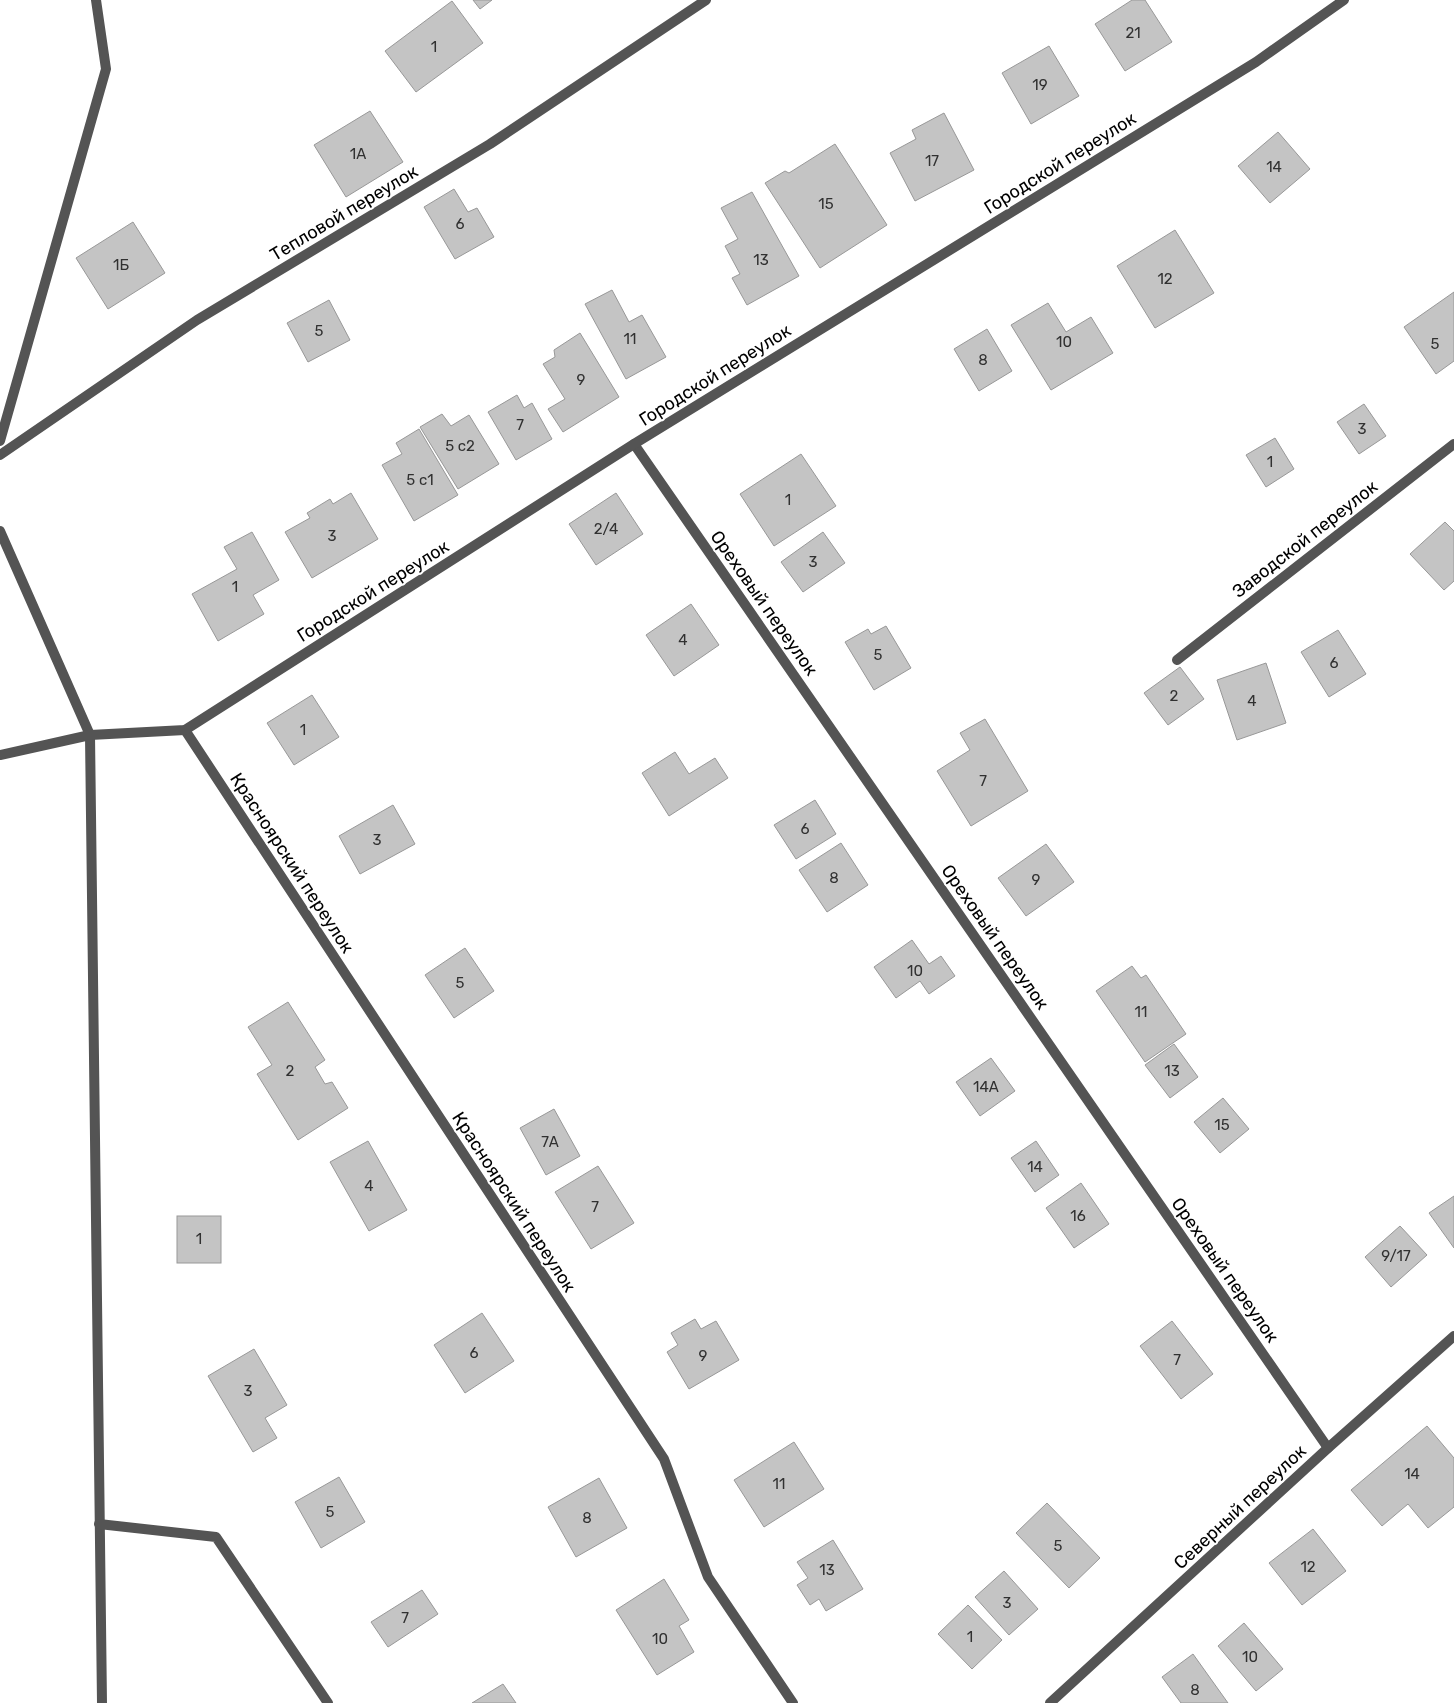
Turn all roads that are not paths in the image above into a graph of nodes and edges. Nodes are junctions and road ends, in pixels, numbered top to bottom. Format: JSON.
{"nodes":[{"id":1,"x":96,"y":0,"type":"edge"},
{"id":2,"x":706,"y":0,"type":"edge"},
{"id":3,"x":1344,"y":0,"type":"edge"},
{"id":4,"x":0,"y":441,"type":"edge"},
{"id":5,"x":634,"y":444,"type":"junction"},
{"id":6,"x":1454,"y":444,"type":"edge"},
{"id":7,"x":0,"y":455,"type":"edge"},
{"id":8,"x":0,"y":531,"type":"edge"},
{"id":9,"x":1177,"y":660,"type":"dead end"},
{"id":10,"x":185,"y":730,"type":"junction"},
{"id":11,"x":90,"y":735,"type":"junction"},
{"id":12,"x":0,"y":755,"type":"edge"},
{"id":13,"x":1454,"y":1336,"type":"edge"},
{"id":14,"x":1328,"y":1448,"type":"junction"},
{"id":15,"x":99,"y":1524,"type":"junction"},
{"id":16,"x":102,"y":1703,"type":"edge"},
{"id":17,"x":328,"y":1703,"type":"edge"},
{"id":18,"x":793,"y":1703,"type":"edge"},
{"id":19,"x":1050,"y":1703,"type":"edge"}],
"edges":[{"from":1,"to":4,"type":"street"},
{"from":2,"to":7,"type":"street","name":"Тепловой переулок"},
{"from":3,"to":5,"type":"street","name":"Городской переулок"},
{"from":5,"to":10,"type":"street","name":"Городской переулок"},
{"from":5,"to":14,"type":"street","name":"Ореховый переулок"},
{"from":6,"to":9,"type":"street","name":"Заводской переулок"},
{"from":8,"to":11,"type":"street"},
{"from":10,"to":11,"type":"street","name":"Городской переулок"},
{"from":10,"to":18,"type":"street","name":"Красноярский переулок"},
{"from":11,"to":12,"type":"street","name":"Городской переулок"},
{"from":11,"to":15,"type":"street"},
{"from":13,"to":14,"type":"street","name":"Северный переулок"},
{"from":14,"to":19,"type":"street","name":"Северный переулок"},
{"from":15,"to":16,"type":"street"},
{"from":15,"to":17,"type":"street"}]}
